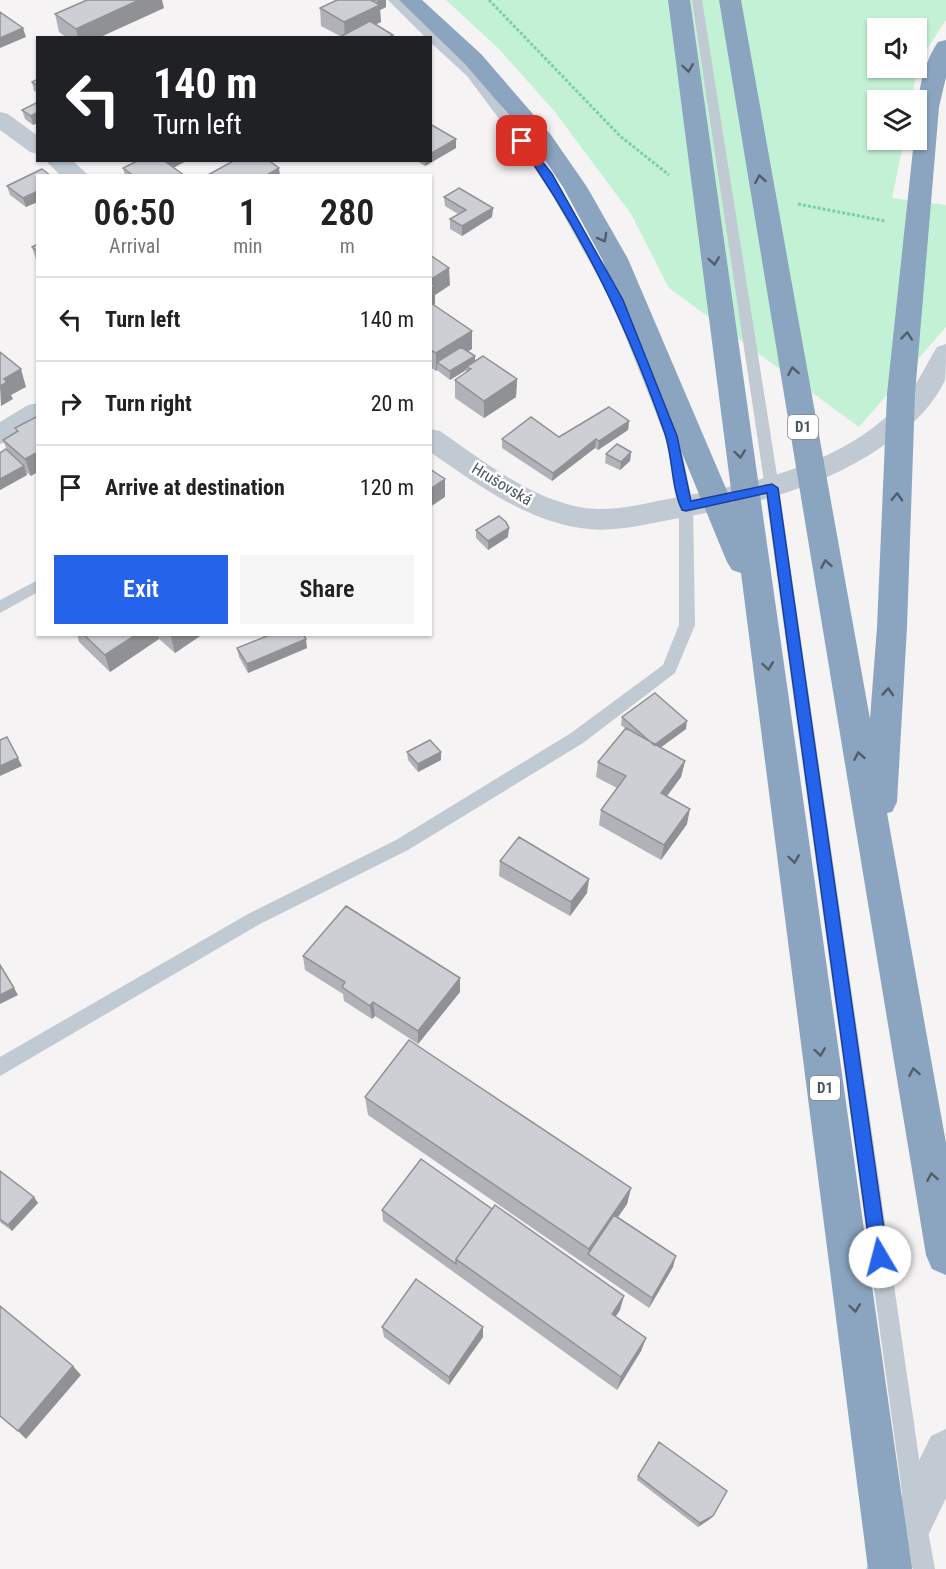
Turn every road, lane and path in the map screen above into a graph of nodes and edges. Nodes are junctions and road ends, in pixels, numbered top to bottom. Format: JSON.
{"nodes":[{"id":1,"x":393,"y":0,"type":"edge"},
{"id":2,"x":410,"y":0,"type":"edge"},
{"id":3,"x":679,"y":0,"type":"edge"},
{"id":4,"x":697,"y":0,"type":"edge"},
{"id":5,"x":730,"y":0,"type":"edge"},
{"id":6,"x":431,"y":36,"type":"edge"},
{"id":7,"x":432,"y":37,"type":"edge"},
{"id":8,"x":946,"y":47,"type":"edge"},
{"id":9,"x":0,"y":119,"type":"edge"},
{"id":10,"x":36,"y":146,"type":"edge"},
{"id":11,"x":59,"y":162,"type":"edge"},
{"id":12,"x":74,"y":174,"type":"edge"},
{"id":13,"x":946,"y":353,"type":"edge"},
{"id":14,"x":36,"y":413,"type":"edge"},
{"id":15,"x":0,"y":434,"type":"edge"},
{"id":16,"x":432,"y":439,"type":"edge"},
{"id":17,"x":772,"y":488,"type":"junction"},
{"id":18,"x":686,"y":507,"type":"junction"},
{"id":19,"x":36,"y":586,"type":"edge"},
{"id":20,"x":0,"y":607,"type":"edge"},
{"id":21,"x":760,"y":608,"type":"junction"},
{"id":22,"x":876,"y":855,"type":"junction"},
{"id":23,"x":0,"y":1067,"type":"edge"},
{"id":24,"x":946,"y":1256,"type":"edge"},
{"id":25,"x":946,"y":1451,"type":"edge"},
{"id":26,"x":915,"y":1513,"type":"junction"},
{"id":27,"x":889,"y":1569,"type":"edge"},
{"id":28,"x":924,"y":1569,"type":"edge"}],
"edges":[{"from":1,"to":6,"type":"lane"},
{"from":2,"to":21,"type":"highway","one_way":true},
{"from":3,"to":21,"type":"highway","number":"D1","one_way":true},
{"from":4,"to":17,"type":"lane"},
{"from":22,"to":5,"type":"highway","number":"D1","one_way":true},
{"from":7,"to":18,"type":"lane"},
{"from":22,"to":8,"type":"highway","one_way":true},
{"from":9,"to":10,"type":"street"},
{"from":11,"to":12,"type":"street"},
{"from":13,"to":17,"type":"street","name":"Hrušovská"},
{"from":14,"to":15,"type":"street"},
{"from":16,"to":18,"type":"street","name":"Hrušovská"},
{"from":17,"to":18,"type":"street","name":"Hrušovská"},
{"from":17,"to":26,"type":"lane"},
{"from":18,"to":23,"type":"lane"},
{"from":19,"to":20,"type":"lane"},
{"from":21,"to":27,"type":"highway","number":"D1","one_way":true},
{"from":24,"to":22,"type":"highway","number":"D1","one_way":true},
{"from":25,"to":26,"type":"street"},
{"from":26,"to":27,"type":"street"},
{"from":26,"to":28,"type":"lane"}]}
